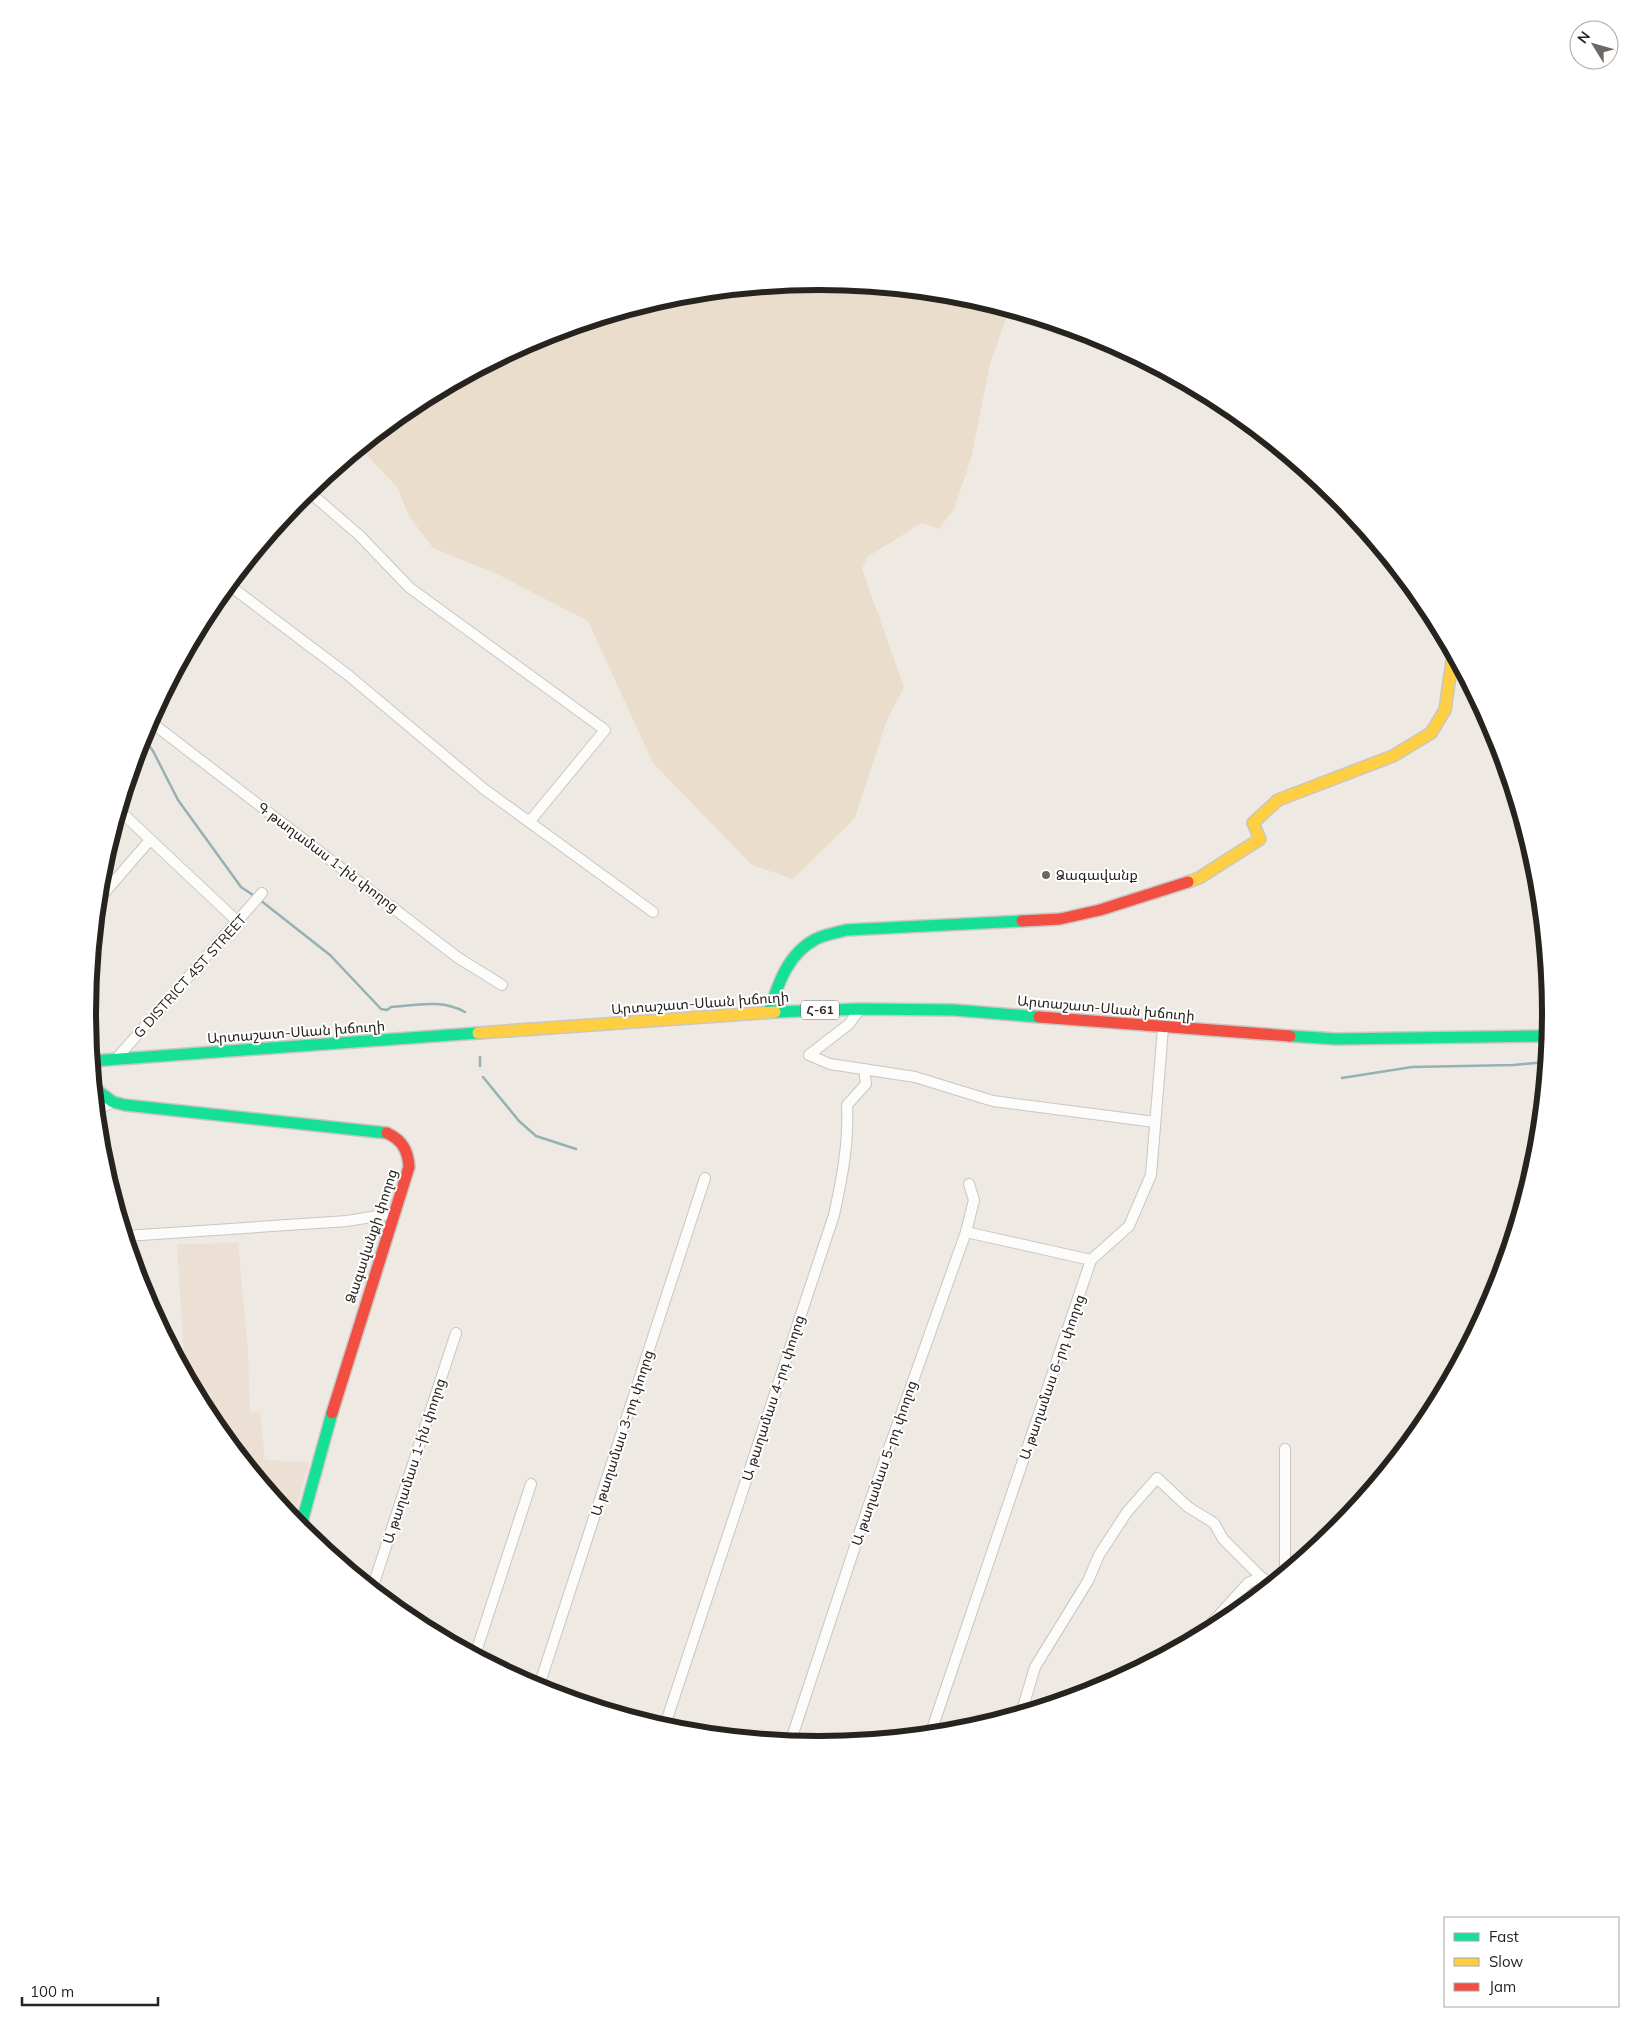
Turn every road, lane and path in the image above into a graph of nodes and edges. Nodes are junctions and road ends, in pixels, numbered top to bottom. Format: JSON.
{"nodes":[{"id":1,"x":314,"y":496,"type":"edge"},
{"id":2,"x":234,"y":589,"type":"edge"},
{"id":3,"x":1452,"y":663,"type":"edge"},
{"id":4,"x":156,"y":726,"type":"dead end"},
{"id":5,"x":124,"y":815,"type":"edge"},
{"id":6,"x":530,"y":821,"type":"junction"},
{"id":7,"x":150,"y":840,"type":"junction"},
{"id":8,"x":107,"y":890,"type":"edge"},
{"id":9,"x":262,"y":893,"type":"dead end"},
{"id":10,"x":653,"y":912,"type":"dead end"},
{"id":11,"x":238,"y":922,"type":"junction"},
{"id":12,"x":502,"y":985,"type":"dead end"},
{"id":13,"x":860,"y":1009,"type":"junction"},
{"id":14,"x":769,"y":1012,"type":"junction"},
{"id":15,"x":1164,"y":1028,"type":"junction"},
{"id":16,"x":1542,"y":1036,"type":"edge"},
{"id":17,"x":116,"y":1059,"type":"junction"},
{"id":18,"x":98,"y":1061,"type":"edge"},
{"id":19,"x":864,"y":1069,"type":"junction"},
{"id":20,"x":101,"y":1093,"type":"edge"},
{"id":21,"x":113,"y":1102,"type":"junction"},
{"id":22,"x":102,"y":1108,"type":"edge"},
{"id":23,"x":1155,"y":1122,"type":"junction"},
{"id":24,"x":705,"y":1178,"type":"dead end"},
{"id":25,"x":969,"y":1184,"type":"dead end"},
{"id":26,"x":395,"y":1213,"type":"junction"},
{"id":27,"x":966,"y":1232,"type":"junction"},
{"id":28,"x":132,"y":1236,"type":"edge"},
{"id":29,"x":1091,"y":1260,"type":"junction"},
{"id":30,"x":456,"y":1333,"type":"dead end"},
{"id":31,"x":1285,"y":1449,"type":"dead end"},
{"id":32,"x":531,"y":1484,"type":"dead end"},
{"id":33,"x":303,"y":1519,"type":"edge"},
{"id":34,"x":1285,"y":1566,"type":"edge"},
{"id":35,"x":1261,"y":1577,"type":"junction"},
{"id":36,"x":1267,"y":1581,"type":"edge"},
{"id":37,"x":374,"y":1583,"type":"edge"},
{"id":38,"x":1216,"y":1618,"type":"edge"},
{"id":39,"x":477,"y":1650,"type":"edge"},
{"id":40,"x":541,"y":1681,"type":"edge"},
{"id":41,"x":1023,"y":1707,"type":"edge"},
{"id":42,"x":667,"y":1720,"type":"edge"},
{"id":43,"x":932,"y":1728,"type":"edge"},
{"id":44,"x":792,"y":1736,"type":"edge"}],
"edges":[{"from":1,"to":6,"type":"street"},
{"from":2,"to":6,"type":"street"},
{"from":3,"to":14,"type":"street"},
{"from":4,"to":12,"type":"street","name":"Գ թաղամաս 1-ին փողոց"},
{"from":5,"to":7,"type":"street"},
{"from":6,"to":10,"type":"street"},
{"from":7,"to":8,"type":"street"},
{"from":7,"to":11,"type":"street"},
{"from":9,"to":11,"type":"street","name":"G DISTRICT 4ST STREET"},
{"from":11,"to":17,"type":"street","name":"G DISTRICT 4ST STREET"},
{"from":13,"to":14,"type":"street","name":"Արտաշատ-Սևան խճուղի","number":"Հ-61"},
{"from":13,"to":15,"type":"street","name":"Արտաշատ-Սևան խճուղի","number":"Հ-61"},
{"from":13,"to":19,"type":"street"},
{"from":14,"to":17,"type":"street","name":"Արտաշատ-Սևան խճուղի","number":"Հ-61"},
{"from":15,"to":16,"type":"street","name":"Արտաշատ-Սևան խճուղի","number":"Հ-61"},
{"from":15,"to":23,"type":"street","name":"Ա թաղամաս 6-րդ փողոց"},
{"from":17,"to":18,"type":"street","name":"Արտաշատ-Սևան խճուղի","number":"Հ-61"},
{"from":19,"to":23,"type":"street"},
{"from":19,"to":42,"type":"street","name":"Ա թաղամաս 4-րդ փողոց"},
{"from":20,"to":21,"type":"street","name":"Ձագավանքի փողոց"},
{"from":21,"to":22,"type":"street"},
{"from":21,"to":26,"type":"street","name":"Ձագավանքի փողոց"},
{"from":23,"to":29,"type":"street","name":"Ա թաղամաս 6-րդ փողոց"},
{"from":24,"to":40,"type":"street","name":"Ա թաղամաս 3-րդ փողոց"},
{"from":25,"to":27,"type":"street","name":"Ա թաղամաս 5-րդ փողոց"},
{"from":26,"to":28,"type":"street"},
{"from":26,"to":33,"type":"street","name":"Ձագավանքի փողոց"},
{"from":27,"to":29,"type":"street"},
{"from":27,"to":44,"type":"street","name":"Ա թաղամաս 5-րդ փողոց"},
{"from":29,"to":43,"type":"street","name":"Ա թաղամաս 6-րդ փողոց"},
{"from":30,"to":37,"type":"street","name":"Ա թաղամաս 1-ին փողոց"},
{"from":31,"to":34,"type":"street"},
{"from":32,"to":39,"type":"street"},
{"from":35,"to":36,"type":"street"},
{"from":35,"to":38,"type":"street"},
{"from":35,"to":41,"type":"street"}]}
